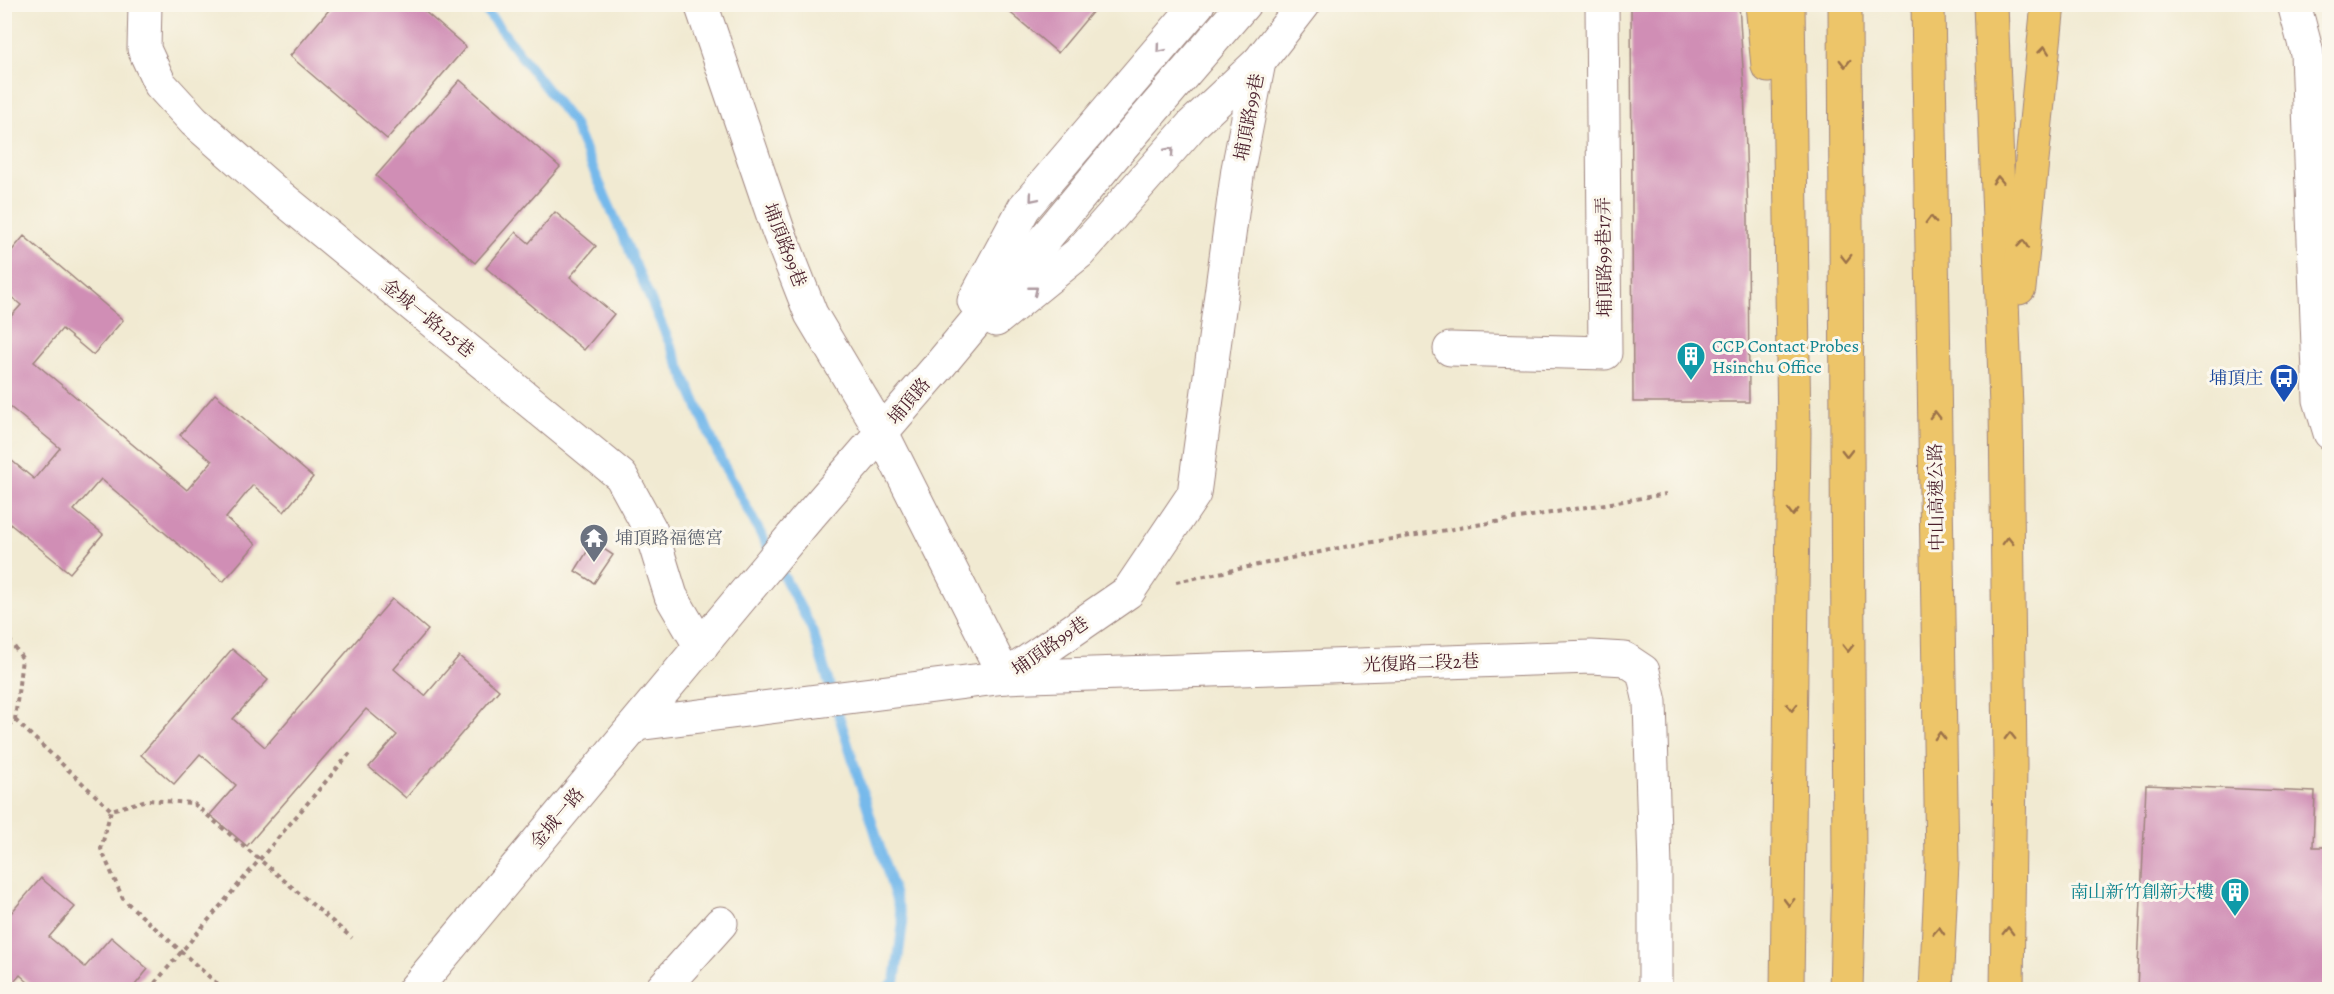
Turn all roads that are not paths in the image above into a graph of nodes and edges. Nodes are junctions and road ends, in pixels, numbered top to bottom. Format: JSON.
{"nodes":[{"id":1,"x":145,"y":4,"type":"edge"},
{"id":2,"x":701,"y":4,"type":"edge"},
{"id":3,"x":1198,"y":4,"type":"edge"},
{"id":4,"x":1244,"y":4,"type":"edge"},
{"id":5,"x":1304,"y":4,"type":"edge"},
{"id":6,"x":1602,"y":4,"type":"edge"},
{"id":7,"x":1762,"y":4,"type":"edge"},
{"id":8,"x":1788,"y":4,"type":"edge"},
{"id":9,"x":1845,"y":4,"type":"edge"},
{"id":10,"x":1928,"y":4,"type":"edge"},
{"id":11,"x":1991,"y":4,"type":"edge"},
{"id":12,"x":2048,"y":4,"type":"edge"},
{"id":13,"x":2294,"y":4,"type":"edge"},
{"id":14,"x":1259,"y":62,"type":"junction"},
{"id":15,"x":2322,"y":298,"type":"edge"},
{"id":16,"x":1450,"y":349,"type":"dead end"},
{"id":17,"x":939,"y":366,"type":"junction"},
{"id":18,"x":2006,"y":406,"type":"junction"},
{"id":19,"x":882,"y":433,"type":"junction"},
{"id":20,"x":1794,"y":433,"type":"junction"},
{"id":21,"x":2330,"y":433,"type":"edge"},
{"id":22,"x":700,"y":647,"type":"junction"},
{"id":23,"x":1005,"y":677,"type":"junction"},
{"id":24,"x":637,"y":724,"type":"junction"},
{"id":25,"x":721,"y":923,"type":"dead end"},
{"id":26,"x":414,"y":990,"type":"edge"},
{"id":27,"x":661,"y":990,"type":"edge"},
{"id":28,"x":1655,"y":990,"type":"edge"},
{"id":29,"x":1787,"y":990,"type":"edge"},
{"id":30,"x":1846,"y":990,"type":"edge"},
{"id":31,"x":1936,"y":990,"type":"edge"},
{"id":32,"x":2007,"y":990,"type":"edge"}],
"edges":[{"from":1,"to":22,"type":"street","name":"金城一路125巷"},
{"from":2,"to":19,"type":"street","name":"埔頂路99巷"},
{"from":3,"to":17,"type":"street","one_way":true},
{"from":4,"to":17,"type":"street","name":"埔頂路"},
{"from":5,"to":14,"type":"street","name":"埔頂路99巷"},
{"from":6,"to":16,"type":"street","name":"埔頂路99巷17弄"},
{"from":7,"to":20,"type":"highway"},
{"from":8,"to":20,"type":"highway"},
{"from":9,"to":30,"type":"highway","one_way":true},
{"from":31,"to":10,"type":"highway","name":"中山高速公路","one_way":true},
{"from":18,"to":11,"type":"highway","one_way":true},
{"from":18,"to":12,"type":"highway","one_way":true},
{"from":13,"to":15,"type":"street"},
{"from":17,"to":14,"type":"street","one_way":true},
{"from":14,"to":23,"type":"street","name":"埔頂路99巷"},
{"from":15,"to":21,"type":"street"},
{"from":17,"to":19,"type":"street","name":"埔頂路"},
{"from":32,"to":18,"type":"highway","one_way":true},
{"from":19,"to":22,"type":"street","name":"埔頂路"},
{"from":19,"to":23,"type":"street","name":"埔頂路99巷"},
{"from":20,"to":29,"type":"highway","one_way":true},
{"from":22,"to":24,"type":"street","name":"金城一路"},
{"from":23,"to":24,"type":"street","name":"光復路二段2巷"},
{"from":23,"to":28,"type":"street","name":"光復路二段2巷"},
{"from":24,"to":26,"type":"street","name":"金城一路"},
{"from":25,"to":27,"type":"street"}]}
